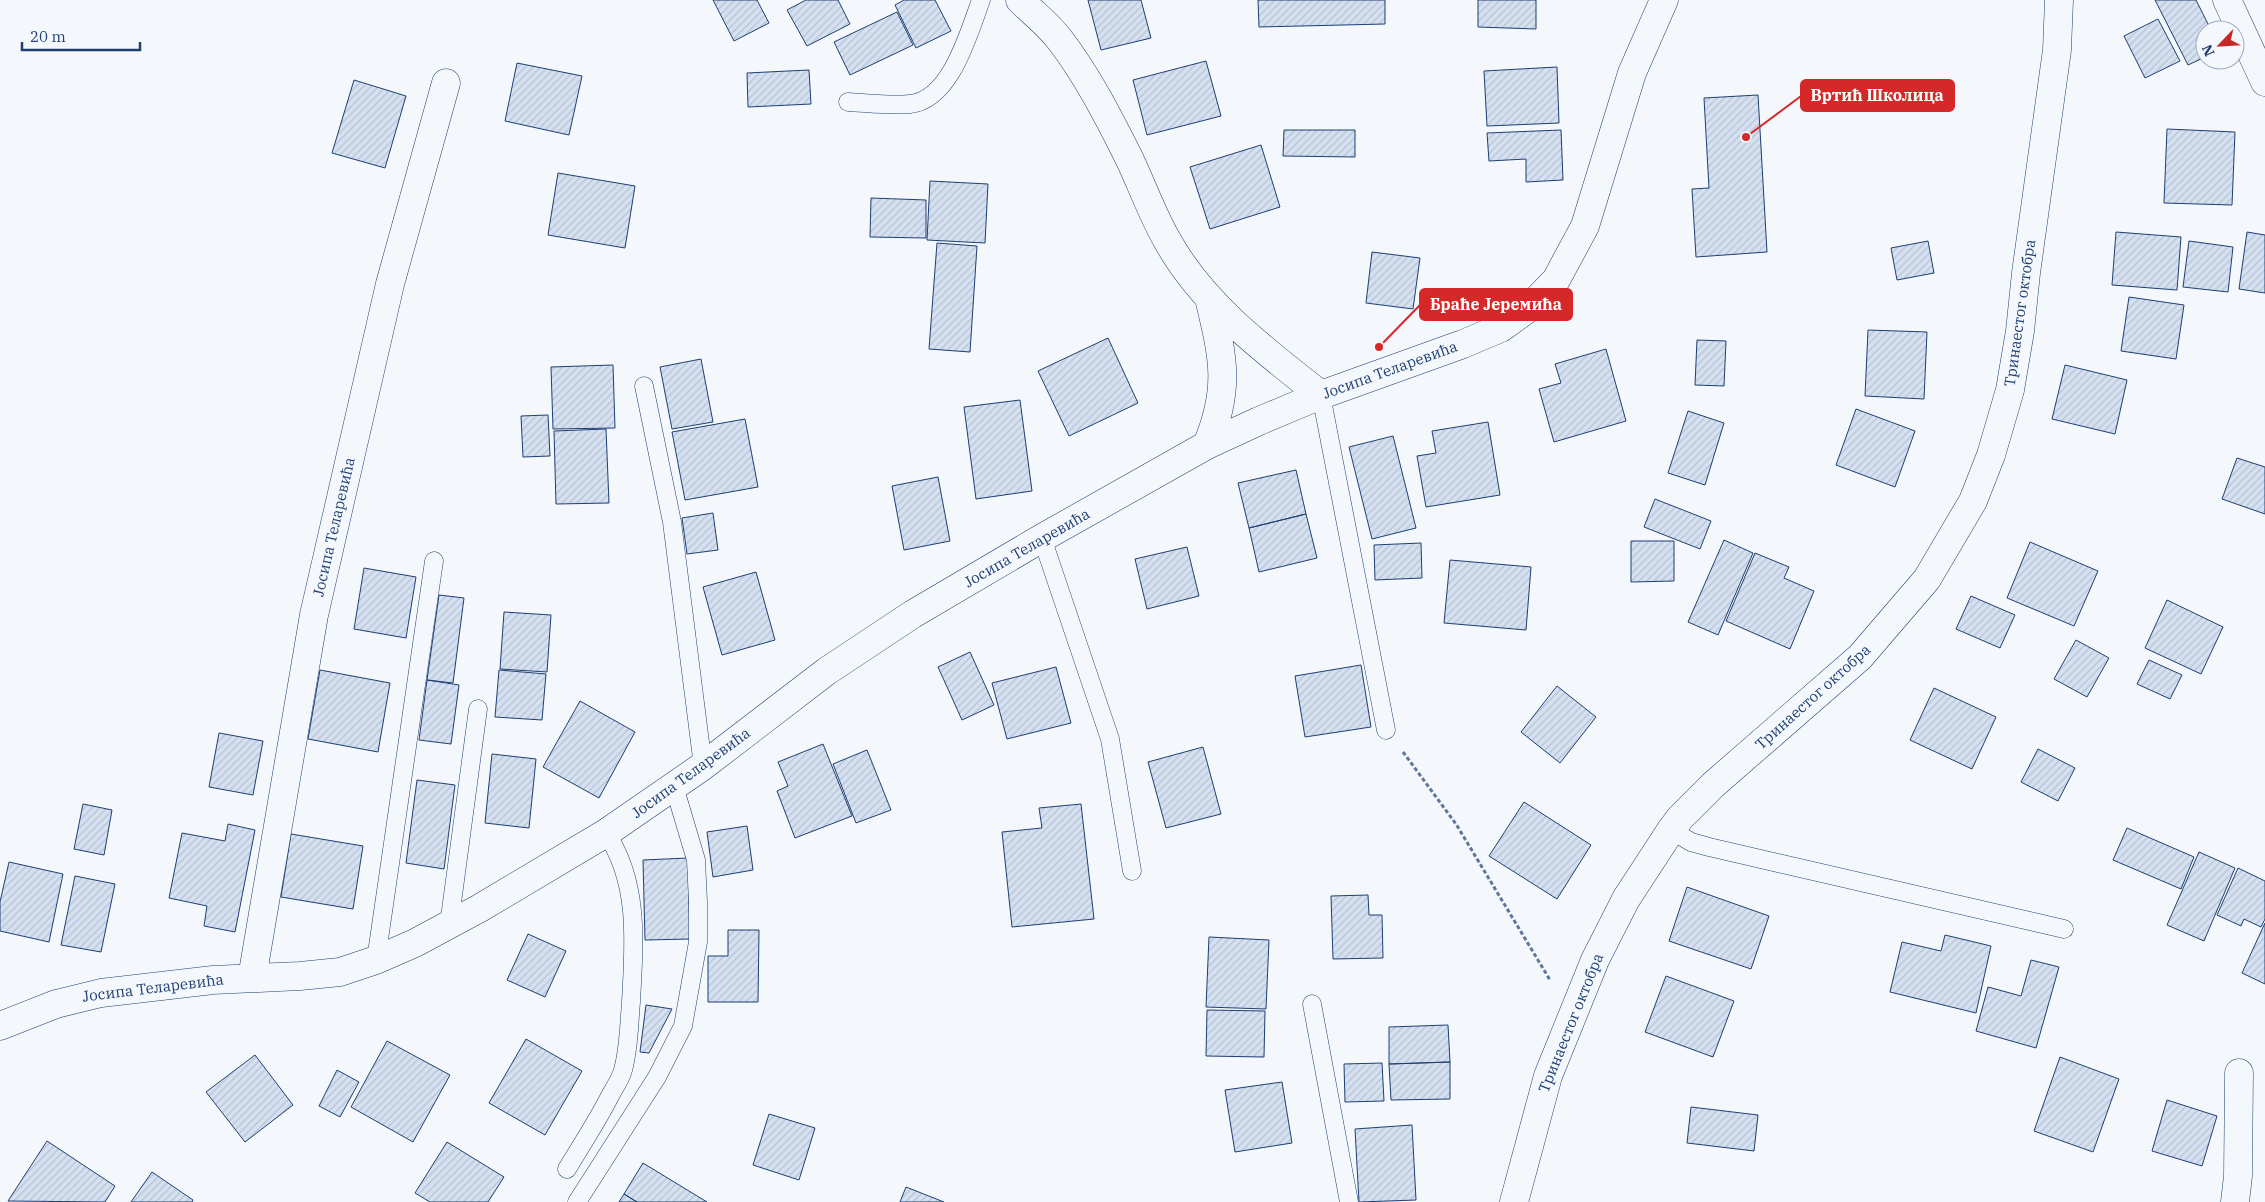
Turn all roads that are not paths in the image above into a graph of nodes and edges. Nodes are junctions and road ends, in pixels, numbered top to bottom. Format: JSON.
{"nodes":[{"id":1,"x":981,"y":0,"type":"edge"},
{"id":2,"x":1020,"y":0,"type":"edge"},
{"id":3,"x":1664,"y":0,"type":"edge"},
{"id":4,"x":2060,"y":0,"type":"edge"},
{"id":5,"x":2227,"y":0,"type":"edge"},
{"id":6,"x":2265,"y":82,"type":"edge"},
{"id":7,"x":446,"y":84,"type":"dead end"},
{"id":8,"x":848,"y":102,"type":"dead end"},
{"id":9,"x":1209,"y":298,"type":"junction"},
{"id":10,"x":644,"y":386,"type":"dead end"},
{"id":11,"x":1321,"y":395,"type":"junction"},
{"id":12,"x":1207,"y":445,"type":"junction"},
{"id":13,"x":1042,"y":538,"type":"junction"},
{"id":14,"x":434,"y":561,"type":"dead end"},
{"id":15,"x":478,"y":709,"type":"dead end"},
{"id":16,"x":1386,"y":730,"type":"road end"},
{"id":17,"x":702,"y":766,"type":"junction"},
{"id":18,"x":674,"y":786,"type":"junction"},
{"id":19,"x":1671,"y":830,"type":"junction"},
{"id":20,"x":606,"y":833,"type":"junction"},
{"id":21,"x":1132,"y":871,"type":"dead end"},
{"id":22,"x":449,"y":925,"type":"junction"},
{"id":23,"x":2064,"y":929,"type":"dead end"},
{"id":24,"x":376,"y":960,"type":"junction"},
{"id":25,"x":252,"y":978,"type":"junction"},
{"id":26,"x":1312,"y":1004,"type":"dead end"},
{"id":27,"x":0,"y":1026,"type":"edge"},
{"id":28,"x":2239,"y":1073,"type":"dead end"},
{"id":29,"x":566,"y":1169,"type":"dead end"},
{"id":30,"x":577,"y":1202,"type":"edge"},
{"id":31,"x":1349,"y":1202,"type":"edge"},
{"id":32,"x":1514,"y":1202,"type":"edge"},
{"id":33,"x":2235,"y":1202,"type":"edge"}],
"edges":[{"from":1,"to":8,"type":"lane"},
{"from":2,"to":9,"type":"street"},
{"from":3,"to":11,"type":"street","name":"Јосипа Теларевића"},
{"from":4,"to":19,"type":"street","name":"Тринаестог октобра"},
{"from":5,"to":6,"type":"street"},
{"from":7,"to":25,"type":"street","name":"Јосипа Теларевића"},
{"from":9,"to":11,"type":"street"},
{"from":9,"to":12,"type":"street"},
{"from":10,"to":17,"type":"lane"},
{"from":11,"to":12,"type":"street","name":"Јосипа Теларевића"},
{"from":11,"to":16,"type":"lane"},
{"from":12,"to":13,"type":"street","name":"Јосипа Теларевића"},
{"from":13,"to":17,"type":"street","name":"Јосипа Теларевића"},
{"from":13,"to":21,"type":"lane"},
{"from":14,"to":24,"type":"lane"},
{"from":15,"to":22,"type":"lane"},
{"from":17,"to":18,"type":"street","name":"Јосипа Теларевића"},
{"from":18,"to":20,"type":"street","name":"Јосипа Теларевића"},
{"from":18,"to":30,"type":"lane"},
{"from":19,"to":23,"type":"lane"},
{"from":19,"to":32,"type":"street","name":"Тринаестог октобра"},
{"from":20,"to":22,"type":"street","name":"Јосипа Теларевића"},
{"from":20,"to":29,"type":"lane"},
{"from":22,"to":24,"type":"street","name":"Јосипа Теларевића"},
{"from":24,"to":25,"type":"street","name":"Јосипа Теларевића"},
{"from":25,"to":27,"type":"street","name":"Јосипа Теларевића"},
{"from":26,"to":31,"type":"lane"},
{"from":28,"to":33,"type":"street"}]}
